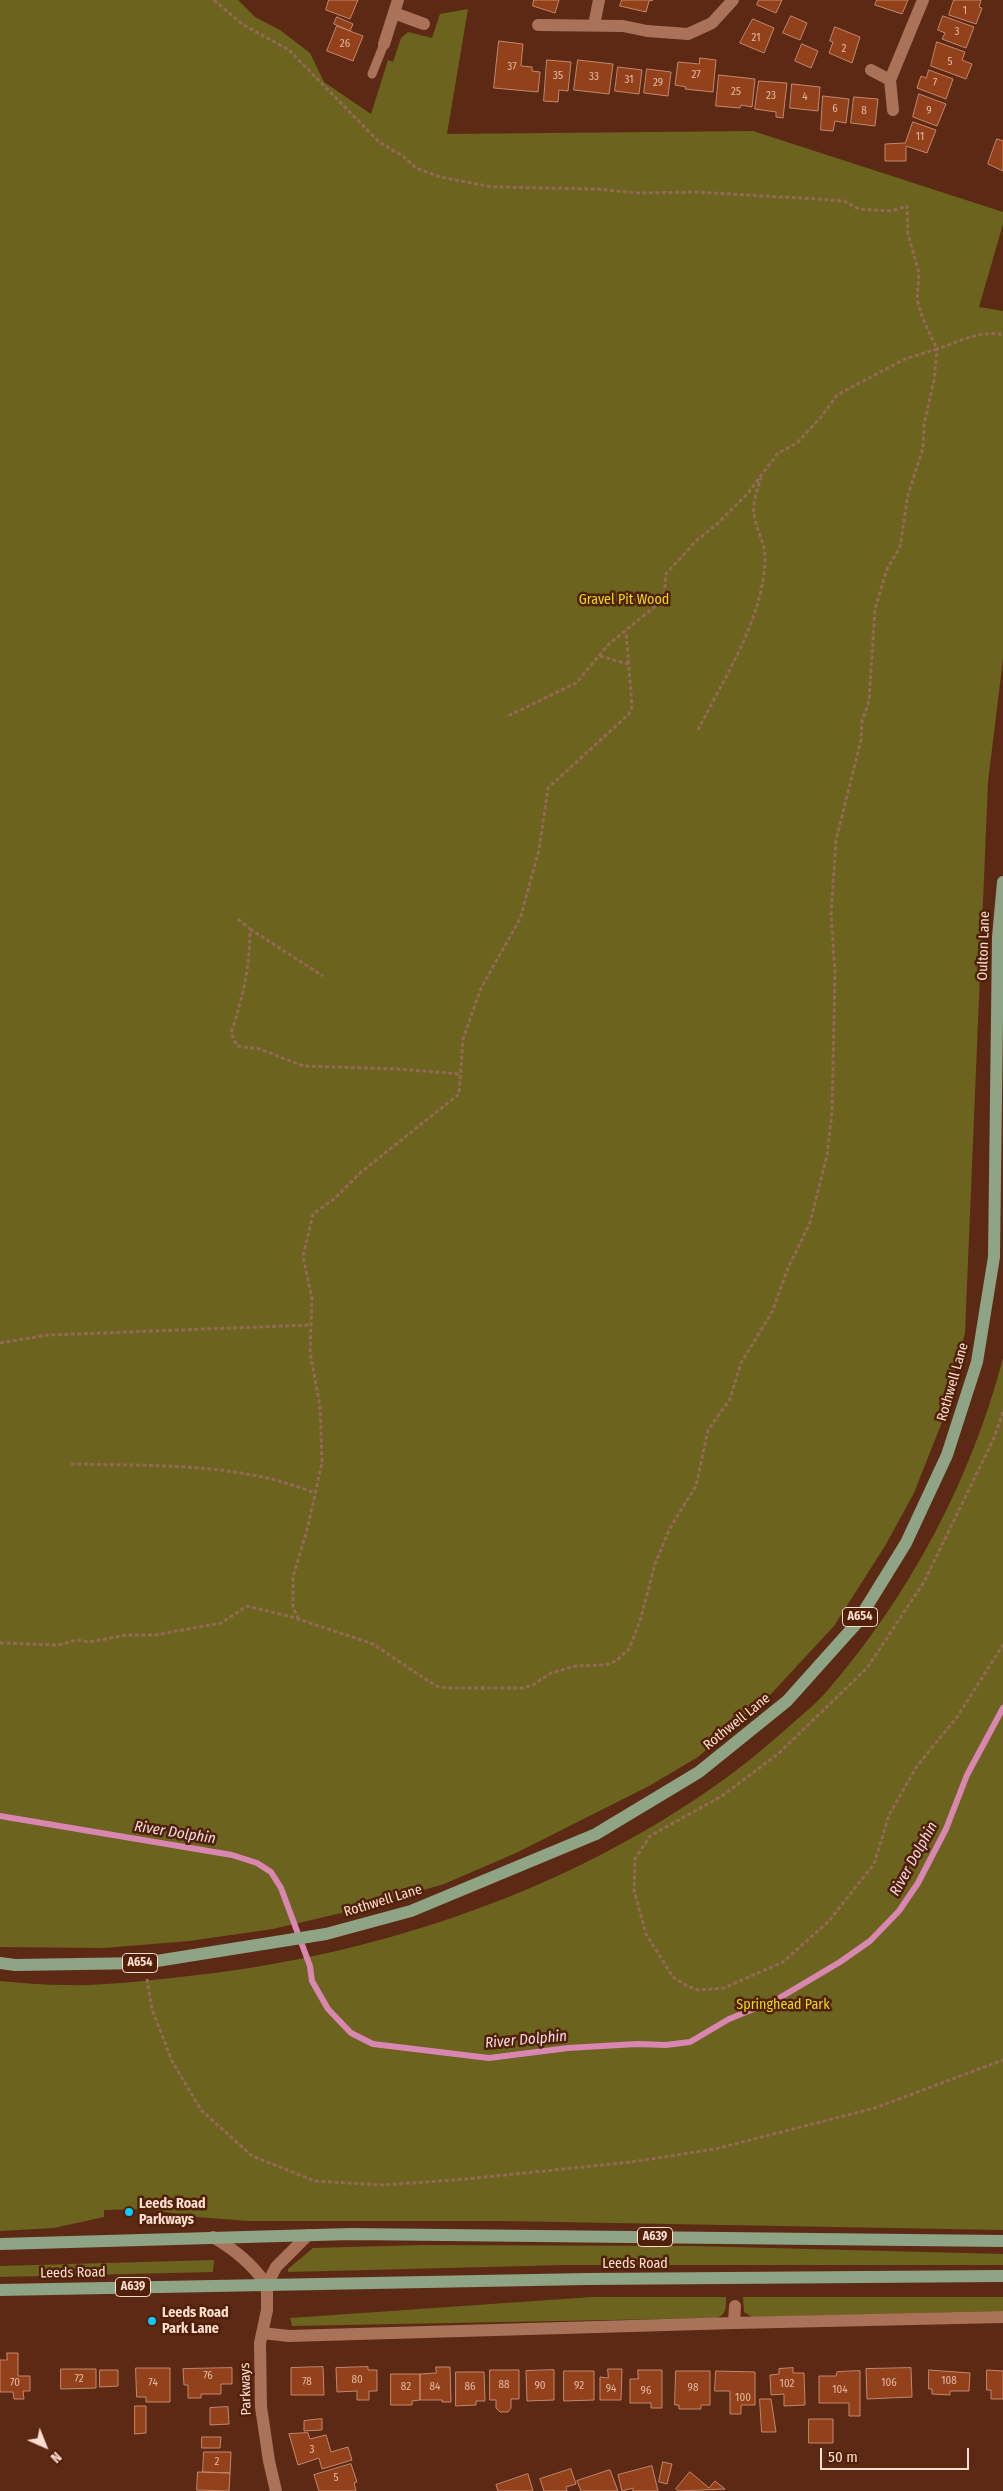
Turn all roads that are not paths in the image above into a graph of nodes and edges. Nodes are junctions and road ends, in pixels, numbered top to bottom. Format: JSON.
{"nodes":[{"id":1,"x":398,"y":0,"type":"edge"},
{"id":2,"x":599,"y":0,"type":"edge"},
{"id":3,"x":732,"y":0,"type":"edge"},
{"id":4,"x":923,"y":0,"type":"edge"},
{"id":5,"x":394,"y":13,"type":"junction"},
{"id":6,"x":424,"y":24,"type":"dead end"},
{"id":7,"x":538,"y":25,"type":"dead end"},
{"id":8,"x":594,"y":25,"type":"junction"},
{"id":9,"x":384,"y":44,"type":"joint"},
{"id":10,"x":871,"y":70,"type":"dead end"},
{"id":11,"x":372,"y":74,"type":"dead end"},
{"id":12,"x":890,"y":80,"type":"junction"},
{"id":13,"x":893,"y":110,"type":"dead end"},
{"id":14,"x":1003,"y":882,"type":"edge"},
{"id":15,"x":997,"y":1011,"type":"joint"},
{"id":16,"x":0,"y":1963,"type":"edge"},
{"id":17,"x":308,"y":2235,"type":"junction"},
{"id":18,"x":213,"y":2237,"type":"junction"},
{"id":19,"x":1003,"y":2241,"type":"edge"},
{"id":20,"x":0,"y":2244,"type":"edge"},
{"id":21,"x":1003,"y":2276,"type":"edge"},
{"id":22,"x":266,"y":2284,"type":"junction"},
{"id":23,"x":0,"y":2290,"type":"edge"},
{"id":24,"x":735,"y":2306,"type":"dead end"},
{"id":25,"x":1003,"y":2318,"type":"edge"},
{"id":26,"x":734,"y":2323,"type":"junction"},
{"id":27,"x":262,"y":2333,"type":"junction"},
{"id":28,"x":276,"y":2491,"type":"edge"}],
"edges":[{"from":1,"to":5,"type":"street"},
{"from":2,"to":8,"type":"street"},
{"from":3,"to":8,"type":"street"},
{"from":4,"to":12,"type":"street"},
{"from":5,"to":6,"type":"street"},
{"from":5,"to":9,"type":"street"},
{"from":7,"to":8,"type":"street"},
{"from":9,"to":11,"type":"lane"},
{"from":10,"to":12,"type":"street"},
{"from":12,"to":13,"type":"street"},
{"from":14,"to":15,"type":"main road","name":"Oulton Lane","number":"A654"},
{"from":15,"to":16,"type":"main road","name":"Rothwell Lane","number":"A654"},
{"from":17,"to":18,"type":"main road","name":"Leeds Road","number":"A639"},
{"from":17,"to":19,"type":"main road","name":"Leeds Road","number":"A639"},
{"from":17,"to":22,"type":"street"},
{"from":18,"to":20,"type":"main road","name":"Leeds Road","number":"A639"},
{"from":18,"to":22,"type":"street"},
{"from":21,"to":22,"type":"main road","name":"Leeds Road","number":"A639"},
{"from":22,"to":23,"type":"main road","name":"Leeds Road","number":"A639"},
{"from":22,"to":27,"type":"street","name":"Parkways"},
{"from":24,"to":26,"type":"street"},
{"from":25,"to":26,"type":"street"},
{"from":26,"to":27,"type":"street"},
{"from":27,"to":28,"type":"street","name":"Parkways"}]}
